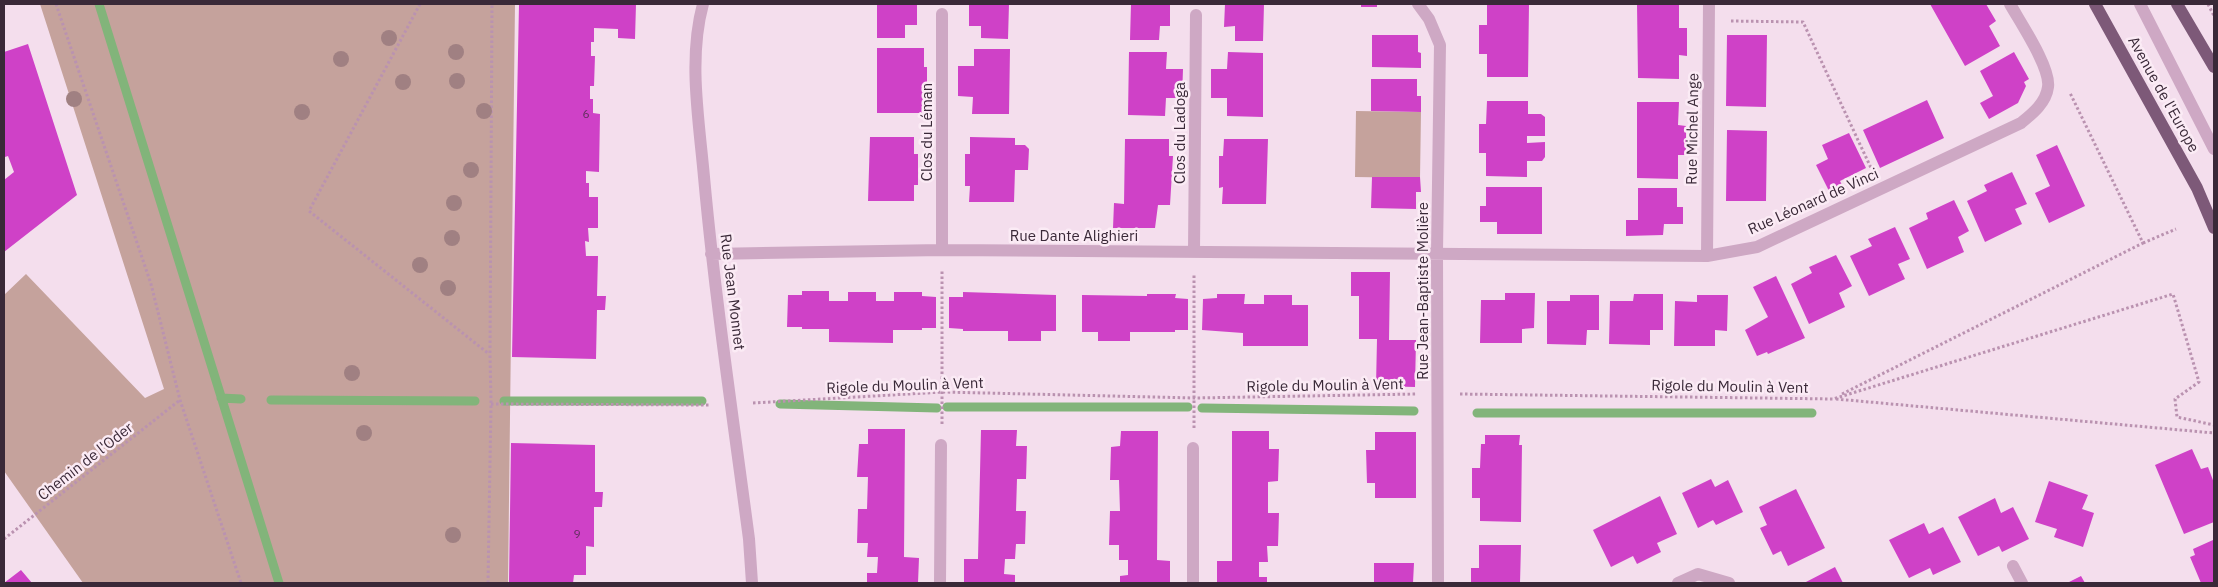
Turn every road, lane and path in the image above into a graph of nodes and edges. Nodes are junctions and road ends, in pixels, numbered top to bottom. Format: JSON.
{"nodes":[{"id":1,"x":56,"y":4,"type":"edge"},
{"id":2,"x":420,"y":4,"type":"edge"},
{"id":3,"x":492,"y":4,"type":"edge"},
{"id":4,"x":703,"y":4,"type":"edge"},
{"id":5,"x":1418,"y":4,"type":"edge"},
{"id":6,"x":1709,"y":4,"type":"edge"},
{"id":7,"x":2010,"y":4,"type":"edge"},
{"id":8,"x":2095,"y":4,"type":"edge"},
{"id":9,"x":2140,"y":4,"type":"edge"},
{"id":10,"x":2178,"y":4,"type":"edge"},
{"id":11,"x":2208,"y":4,"type":"edge"},
{"id":12,"x":942,"y":14,"type":"dead end"},
{"id":13,"x":1196,"y":15,"type":"dead end"},
{"id":14,"x":2214,"y":16,"type":"edge"},
{"id":15,"x":1710,"y":21,"type":"junction"},
{"id":16,"x":2214,"y":67,"type":"edge"},
{"id":17,"x":2048,"y":88,"type":"junction"},
{"id":18,"x":2214,"y":149,"type":"edge"},
{"id":19,"x":1881,"y":189,"type":"junction"},
{"id":20,"x":2214,"y":228,"type":"edge"},
{"id":21,"x":2176,"y":229,"type":"dead end"},
{"id":22,"x":2143,"y":243,"type":"junction"},
{"id":23,"x":942,"y":250,"type":"junction"},
{"id":24,"x":1194,"y":251,"type":"junction"},
{"id":25,"x":1437,"y":252,"type":"junction"},
{"id":26,"x":711,"y":254,"type":"junction"},
{"id":27,"x":1707,"y":256,"type":"junction"},
{"id":28,"x":490,"y":354,"type":"junction"},
{"id":29,"x":943,"y":392,"type":"junction"},
{"id":30,"x":1438,"y":394,"type":"junction"},
{"id":31,"x":1195,"y":398,"type":"junction"},
{"id":32,"x":1832,"y":399,"type":"junction"},
{"id":33,"x":180,"y":400,"type":"junction"},
{"id":34,"x":491,"y":404,"type":"junction"},
{"id":35,"x":731,"y":405,"type":"junction"},
{"id":36,"x":2214,"y":425,"type":"edge"},
{"id":37,"x":2214,"y":433,"type":"edge"},
{"id":38,"x":941,"y":445,"type":"joint"},
{"id":39,"x":1193,"y":448,"type":"joint"},
{"id":40,"x":4,"y":539,"type":"edge"},
{"id":41,"x":2013,"y":566,"type":"dead end"},
{"id":42,"x":241,"y":583,"type":"edge"},
{"id":43,"x":488,"y":583,"type":"edge"},
{"id":44,"x":752,"y":583,"type":"edge"},
{"id":45,"x":940,"y":583,"type":"edge"},
{"id":46,"x":1193,"y":583,"type":"edge"},
{"id":47,"x":1438,"y":583,"type":"edge"},
{"id":48,"x":1678,"y":583,"type":"edge"},
{"id":49,"x":1729,"y":583,"type":"edge"},
{"id":50,"x":2022,"y":583,"type":"edge"}],
"edges":[{"from":1,"to":33,"type":"path"},
{"from":2,"to":28,"type":"path"},
{"from":3,"to":28,"type":"path"},
{"from":4,"to":26,"type":"street","name":"Rue Jean Monnet"},
{"from":5,"to":25,"type":"street","name":"Rue Jean-Baptiste Molière"},
{"from":6,"to":15,"type":"street","name":"Rue Michel Ange"},
{"from":7,"to":17,"type":"street"},
{"from":8,"to":20,"type":"main road","name":"Avenue de l'Europe"},
{"from":9,"to":18,"type":"street"},
{"from":10,"to":16,"type":"main road"},
{"from":11,"to":14,"type":"path"},
{"from":12,"to":23,"type":"street","name":"Clos du Léman"},
{"from":13,"to":24,"type":"street","name":"Clos du Ladoga"},
{"from":15,"to":19,"type":"path"},
{"from":15,"to":27,"type":"street","name":"Rue Michel Ange"},
{"from":17,"to":19,"type":"street","name":"Rue Léonard de Vinci"},
{"from":17,"to":22,"type":"path"},
{"from":19,"to":27,"type":"street","name":"Rue Léonard de Vinci"},
{"from":21,"to":22,"type":"path"},
{"from":22,"to":32,"type":"path"},
{"from":23,"to":24,"type":"street","name":"Rue Dante Alighieri"},
{"from":23,"to":26,"type":"street","name":"Rue Dante Alighieri"},
{"from":23,"to":29,"type":"path"},
{"from":24,"to":25,"type":"street","name":"Rue Dante Alighieri"},
{"from":24,"to":31,"type":"path"},
{"from":25,"to":27,"type":"street","name":"Rue Léonard de Vinci"},
{"from":25,"to":30,"type":"street","name":"Rue Jean-Baptiste Molière"},
{"from":26,"to":35,"type":"street","name":"Rue Jean Monnet"},
{"from":28,"to":34,"type":"path"},
{"from":29,"to":31,"type":"path","name":"Rigole du Moulin à Vent"},
{"from":29,"to":35,"type":"path","name":"Rigole du Moulin à Vent"},
{"from":29,"to":38,"type":"path"},
{"from":30,"to":31,"type":"path","name":"Rigole du Moulin à Vent"},
{"from":30,"to":32,"type":"path","name":"Rigole du Moulin à Vent"},
{"from":30,"to":47,"type":"street","name":"Rue Jean-Baptiste Molière"},
{"from":31,"to":39,"type":"path"},
{"from":32,"to":36,"type":"path","name":"Rigole du Moulin à Vent"},
{"from":32,"to":37,"type":"path"},
{"from":33,"to":40,"type":"path","name":"Chemin de l'Oder"},
{"from":33,"to":42,"type":"path"},
{"from":34,"to":35,"type":"path","name":"Rigole du Moulin à Vent"},
{"from":34,"to":43,"type":"path"},
{"from":35,"to":44,"type":"street","name":"Rue Jean Monnet"},
{"from":38,"to":45,"type":"street"},
{"from":39,"to":46,"type":"street"},
{"from":41,"to":50,"type":"street"},
{"from":48,"to":49,"type":"street"}]}
